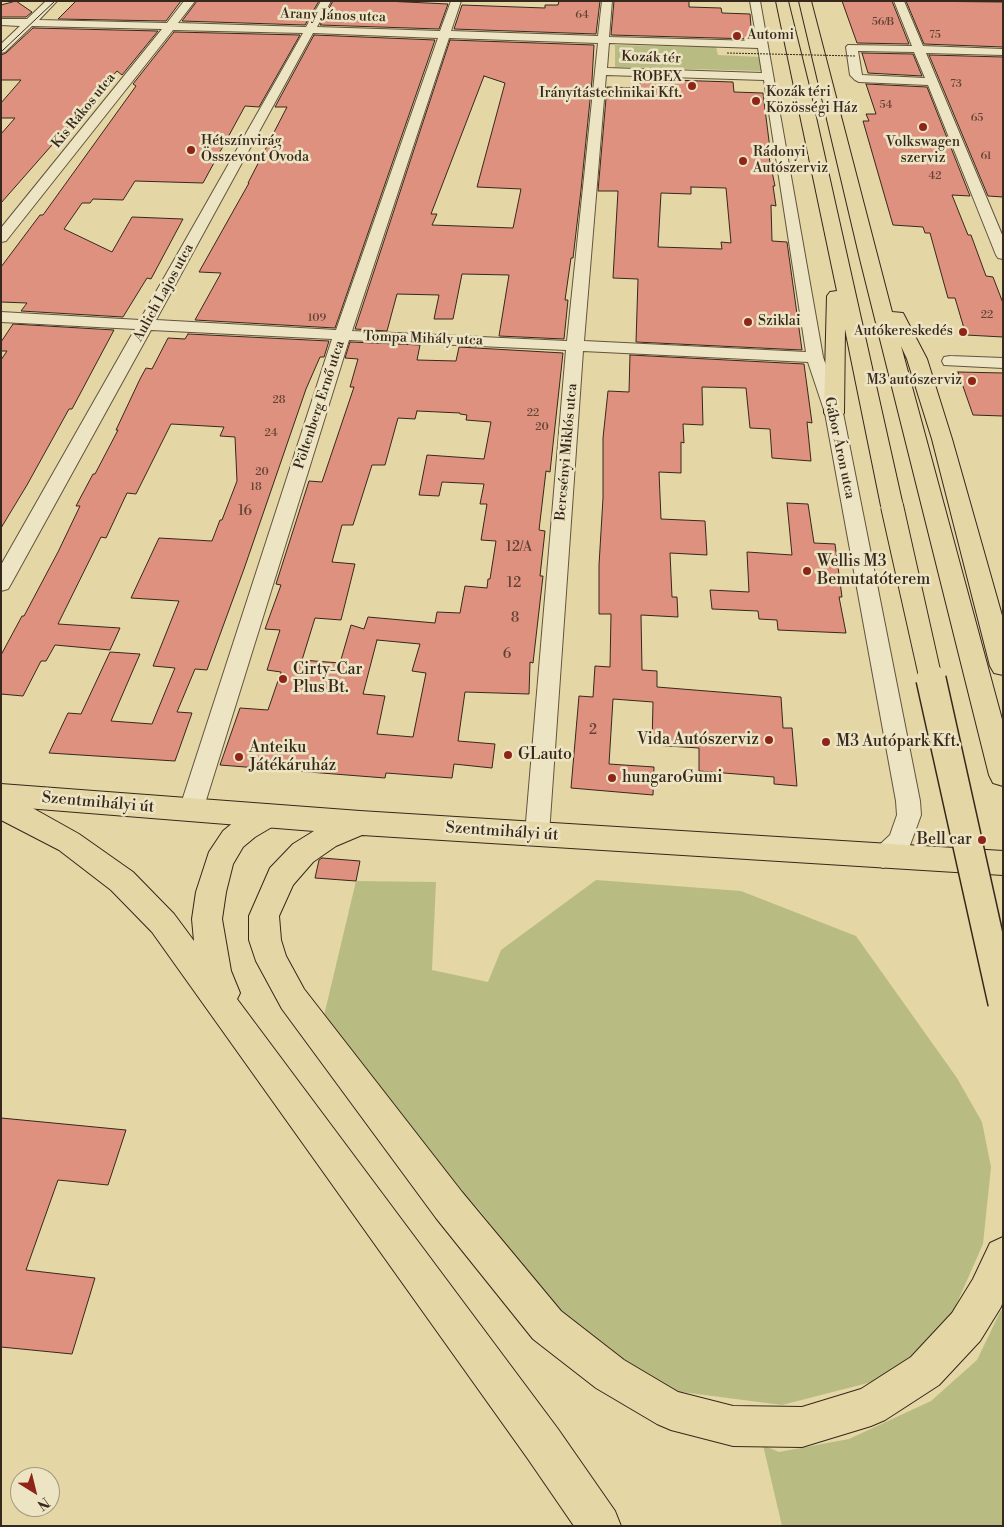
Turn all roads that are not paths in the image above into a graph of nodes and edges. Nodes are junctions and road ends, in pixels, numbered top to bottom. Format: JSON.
{"nodes":[{"id":1,"x":52,"y":1,"type":"edge"},
{"id":2,"x":190,"y":1,"type":"edge"},
{"id":3,"x":326,"y":1,"type":"edge"},
{"id":4,"x":456,"y":1,"type":"edge"},
{"id":5,"x":606,"y":1,"type":"edge"},
{"id":6,"x":755,"y":1,"type":"edge"},
{"id":7,"x":782,"y":1,"type":"edge"},
{"id":8,"x":805,"y":1,"type":"edge"},
{"id":9,"x":899,"y":1,"type":"edge"},
{"id":10,"x":1,"y":22,"type":"edge"},
{"id":11,"x":31,"y":22,"type":"junction"},
{"id":12,"x":171,"y":26,"type":"junction"},
{"id":13,"x":310,"y":30,"type":"junction"},
{"id":14,"x":445,"y":34,"type":"junction"},
{"id":15,"x":603,"y":39,"type":"junction"},
{"id":16,"x":762,"y":45,"type":"junction"},
{"id":17,"x":1,"y":50,"type":"edge"},
{"id":18,"x":920,"y":50,"type":"junction"},
{"id":19,"x":1003,"y":52,"type":"edge"},
{"id":20,"x":601,"y":71,"type":"junction"},
{"id":21,"x":769,"y":77,"type":"junction"},
{"id":22,"x":933,"y":82,"type":"junction"},
{"id":23,"x":1,"y":238,"type":"edge"},
{"id":24,"x":1003,"y":255,"type":"edge"},
{"id":25,"x":838,"y":257,"type":"junction"},
{"id":26,"x":869,"y":259,"type":"junction"},
{"id":27,"x":1,"y":317,"type":"edge"},
{"id":28,"x":147,"y":325,"type":"junction"},
{"id":29,"x":342,"y":335,"type":"junction"},
{"id":30,"x":575,"y":345,"type":"junction"},
{"id":31,"x":815,"y":357,"type":"junction"},
{"id":32,"x":950,"y":361,"type":"dead end"},
{"id":33,"x":1003,"y":363,"type":"edge"},
{"id":34,"x":834,"y":413,"type":"junction"},
{"id":35,"x":1,"y":584,"type":"edge"},
{"id":36,"x":1003,"y":666,"type":"edge"},
{"id":37,"x":1003,"y":775,"type":"edge"},
{"id":38,"x":1,"y":795,"type":"edge"},
{"id":39,"x":1,"y":808,"type":"edge"},
{"id":40,"x":191,"y":810,"type":"junction"},
{"id":41,"x":267,"y":816,"type":"junction"},
{"id":42,"x":360,"y":823,"type":"junction"},
{"id":43,"x":537,"y":834,"type":"junction"},
{"id":44,"x":883,"y":857,"type":"junction"},
{"id":45,"x":1003,"y":862,"type":"edge"},
{"id":46,"x":1003,"y":1003,"type":"edge"},
{"id":47,"x":234,"y":1018,"type":"junction"},
{"id":48,"x":1003,"y":1256,"type":"edge"},
{"id":49,"x":600,"y":1526,"type":"edge"}],
"edges":[{"from":1,"to":11,"type":"street"},
{"from":2,"to":12,"type":"street","name":"Kis Rákos utca"},
{"from":3,"to":13,"type":"street","name":"Aulich Lajos utca"},
{"from":4,"to":14,"type":"street","name":"Pöltenberg Ernő utca"},
{"from":5,"to":15,"type":"street"},
{"from":6,"to":16,"type":"street","name":"Gábor Áron utca"},
{"from":7,"to":25,"type":"main road"},
{"from":8,"to":26,"type":"main road"},
{"from":9,"to":18,"type":"street"},
{"from":10,"to":11,"type":"street","name":"Arany János utca"},
{"from":11,"to":12,"type":"street","name":"Arany János utca"},
{"from":11,"to":17,"type":"street"},
{"from":12,"to":13,"type":"street","name":"Arany János utca"},
{"from":12,"to":23,"type":"street","name":"Kis Rákos utca"},
{"from":13,"to":14,"type":"street","name":"Arany János utca"},
{"from":13,"to":28,"type":"street","name":"Aulich Lajos utca"},
{"from":14,"to":15,"type":"street","name":"Arany János utca"},
{"from":14,"to":29,"type":"street","name":"Pöltenberg Ernő utca"},
{"from":15,"to":16,"type":"street","name":"Kozák tér"},
{"from":15,"to":20,"type":"street","name":"Kozák tér"},
{"from":16,"to":21,"type":"street","name":"Gábor Áron utca"},
{"from":18,"to":19,"type":"street"},
{"from":18,"to":22,"type":"street"},
{"from":18,"to":22,"type":"street"},
{"from":20,"to":21,"type":"street","name":"Kozák tér"},
{"from":20,"to":30,"type":"street","name":"Bercsényi Miklós utca"},
{"from":21,"to":31,"type":"street","name":"Gábor Áron utca"},
{"from":22,"to":24,"type":"street"},
{"from":25,"to":34,"type":"main road"},
{"from":25,"to":46,"type":"main road","bridge":true},
{"from":26,"to":36,"type":"main road"},
{"from":26,"to":37,"type":"main road"},
{"from":27,"to":28,"type":"street","name":"Tompa Mihály utca"},
{"from":28,"to":29,"type":"street","name":"Tompa Mihály utca"},
{"from":28,"to":35,"type":"street","name":"Aulich Lajos utca"},
{"from":29,"to":30,"type":"street","name":"Tompa Mihály utca"},
{"from":29,"to":40,"type":"street","name":"Pöltenberg Ernő utca"},
{"from":30,"to":31,"type":"street","name":"Tompa Mihály utca"},
{"from":30,"to":43,"type":"street","name":"Bercsényi Miklós utca"},
{"from":31,"to":34,"type":"street","name":"Gábor Áron utca"},
{"from":32,"to":33,"type":"street"},
{"from":34,"to":44,"type":"street","name":"Gábor Áron utca"},
{"from":38,"to":40,"type":"main road","name":"Szentmihályi út"},
{"from":39,"to":47,"type":"main road"},
{"from":40,"to":41,"type":"main road","name":"Szentmihályi út"},
{"from":41,"to":42,"type":"main road","name":"Szentmihályi út"},
{"from":41,"to":47,"type":"main road"},
{"from":42,"to":43,"type":"main road","name":"Szentmihályi út"},
{"from":42,"to":48,"type":"main road"},
{"from":43,"to":44,"type":"main road","name":"Szentmihályi út"},
{"from":44,"to":45,"type":"main road","name":"Szentmihályi út"},
{"from":47,"to":49,"type":"main road"}]}
